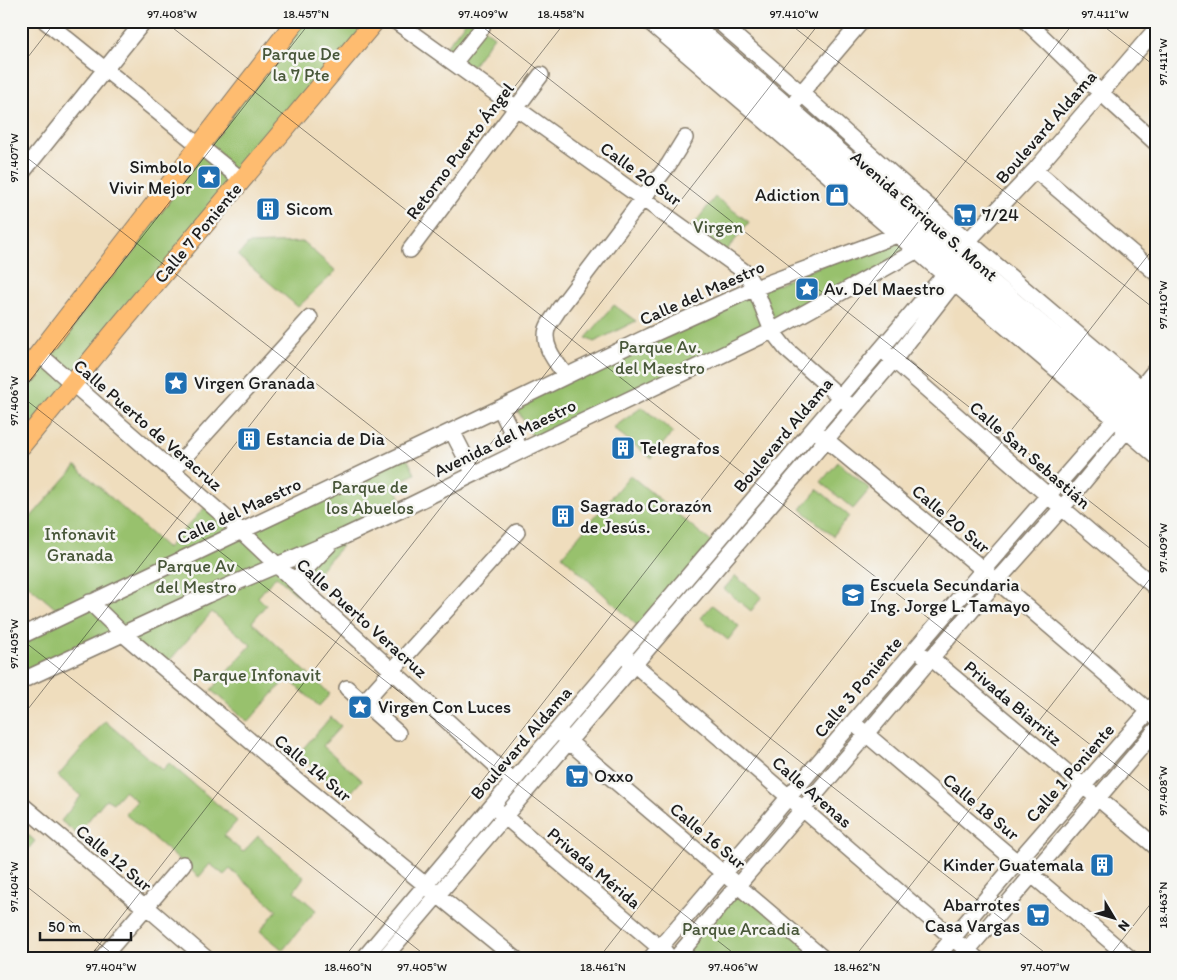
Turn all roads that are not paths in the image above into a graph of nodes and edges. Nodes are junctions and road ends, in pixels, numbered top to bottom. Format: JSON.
{"nodes":[{"id":1,"x":45,"y":21,"type":"edge"},
{"id":2,"x":144,"y":21,"type":"edge"},
{"id":3,"x":296,"y":21,"type":"edge"},
{"id":4,"x":375,"y":21,"type":"edge"},
{"id":5,"x":395,"y":21,"type":"edge"},
{"id":6,"x":648,"y":21,"type":"edge"},
{"id":7,"x":668,"y":21,"type":"edge"},
{"id":8,"x":690,"y":21,"type":"edge"},
{"id":9,"x":718,"y":21,"type":"edge"},
{"id":10,"x":862,"y":21,"type":"edge"},
{"id":11,"x":1026,"y":21,"type":"edge"},
{"id":12,"x":482,"y":28,"type":"dead end"},
{"id":13,"x":1156,"y":29,"type":"edge"},
{"id":14,"x":454,"y":63,"type":"junction"},
{"id":15,"x":105,"y":69,"type":"junction"},
{"id":16,"x":541,"y":74,"type":"dead end"},
{"id":17,"x":801,"y":92,"type":"junction"},
{"id":18,"x":1101,"y":93,"type":"junction"},
{"id":19,"x":516,"y":108,"type":"junction"},
{"id":20,"x":792,"y":109,"type":"junction"},
{"id":21,"x":685,"y":138,"type":"dead end"},
{"id":22,"x":1156,"y":143,"type":"edge"},
{"id":23,"x":199,"y":145,"type":"junction"},
{"id":24,"x":1035,"y":170,"type":"junction"},
{"id":25,"x":21,"y":174,"type":"edge"},
{"id":26,"x":242,"y":180,"type":"junction"},
{"id":27,"x":643,"y":198,"type":"junction"},
{"id":28,"x":911,"y":229,"type":"junction"},
{"id":29,"x":968,"y":241,"type":"junction"},
{"id":30,"x":938,"y":244,"type":"junction"},
{"id":31,"x":410,"y":250,"type":"dead end"},
{"id":32,"x":916,"y":250,"type":"junction"},
{"id":33,"x":957,"y":269,"type":"junction"},
{"id":34,"x":1156,"y":273,"type":"edge"},
{"id":35,"x":755,"y":288,"type":"junction"},
{"id":36,"x":310,"y":318,"type":"dead end"},
{"id":37,"x":772,"y":331,"type":"junction"},
{"id":38,"x":881,"y":349,"type":"junction"},
{"id":39,"x":39,"y":354,"type":"junction"},
{"id":40,"x":894,"y":360,"type":"junction"},
{"id":41,"x":1156,"y":369,"type":"edge"},
{"id":42,"x":21,"y":376,"type":"edge"},
{"id":43,"x":566,"y":376,"type":"junction"},
{"id":44,"x":73,"y":383,"type":"junction"},
{"id":45,"x":840,"y":397,"type":"junction"},
{"id":46,"x":1138,"y":407,"type":"edge"},
{"id":47,"x":500,"y":408,"type":"junction"},
{"id":48,"x":853,"y":408,"type":"junction"},
{"id":49,"x":1156,"y":420,"type":"edge"},
{"id":50,"x":813,"y":429,"type":"junction"},
{"id":51,"x":452,"y":431,"type":"junction"},
{"id":52,"x":1156,"y":439,"type":"edge"},
{"id":53,"x":826,"y":440,"type":"junction"},
{"id":54,"x":21,"y":446,"type":"edge"},
{"id":55,"x":521,"y":451,"type":"junction"},
{"id":56,"x":1156,"y":456,"type":"edge"},
{"id":57,"x":172,"y":471,"type":"junction"},
{"id":58,"x":474,"y":474,"type":"junction"},
{"id":59,"x":1048,"y":495,"type":"junction"},
{"id":60,"x":1062,"y":508,"type":"junction"},
{"id":61,"x":241,"y":531,"type":"junction"},
{"id":62,"x":517,"y":532,"type":"dead end"},
{"id":63,"x":334,"y":540,"type":"junction"},
{"id":64,"x":276,"y":565,"type":"junction"},
{"id":65,"x":982,"y":570,"type":"junction"},
{"id":66,"x":294,"y":581,"type":"junction"},
{"id":67,"x":997,"y":582,"type":"junction"},
{"id":68,"x":1156,"y":588,"type":"edge"},
{"id":69,"x":90,"y":602,"type":"junction"},
{"id":70,"x":122,"y":634,"type":"junction"},
{"id":71,"x":21,"y":636,"type":"edge"},
{"id":72,"x":913,"y":651,"type":"junction"},
{"id":73,"x":622,"y":654,"type":"junction"},
{"id":74,"x":932,"y":659,"type":"junction"},
{"id":75,"x":634,"y":664,"type":"junction"},
{"id":76,"x":392,"y":671,"type":"junction"},
{"id":77,"x":21,"y":681,"type":"edge"},
{"id":78,"x":347,"y":688,"type":"dead end"},
{"id":79,"x":364,"y":703,"type":"junction"},
{"id":80,"x":1153,"y":710,"type":"edge"},
{"id":81,"x":852,"y":722,"type":"junction"},
{"id":82,"x":558,"y":730,"type":"junction"},
{"id":83,"x":1156,"y":730,"type":"edge"},
{"id":84,"x":398,"y":733,"type":"dead end"},
{"id":85,"x":867,"y":735,"type":"junction"},
{"id":86,"x":568,"y":741,"type":"junction"},
{"id":87,"x":513,"y":781,"type":"junction"},
{"id":88,"x":1083,"y":786,"type":"junction"},
{"id":89,"x":789,"y":797,"type":"junction"},
{"id":90,"x":1098,"y":798,"type":"junction"},
{"id":91,"x":21,"y":804,"type":"edge"},
{"id":92,"x":492,"y":806,"type":"junction"},
{"id":93,"x":803,"y":810,"type":"junction"},
{"id":94,"x":504,"y":816,"type":"junction"},
{"id":95,"x":1156,"y":847,"type":"edge"},
{"id":96,"x":1017,"y":862,"type":"junction"},
{"id":97,"x":183,"y":864,"type":"dead end"},
{"id":98,"x":724,"y":873,"type":"junction"},
{"id":99,"x":1032,"y":875,"type":"junction"},
{"id":100,"x":426,"y":885,"type":"junction"},
{"id":101,"x":738,"y":886,"type":"junction"},
{"id":102,"x":438,"y":895,"type":"junction"},
{"id":103,"x":145,"y":908,"type":"junction"},
{"id":104,"x":953,"y":938,"type":"junction"},
{"id":105,"x":655,"y":953,"type":"edge"},
{"id":106,"x":968,"y":956,"type":"edge"},
{"id":107,"x":101,"y":959,"type":"edge"},
{"id":108,"x":206,"y":959,"type":"edge"},
{"id":109,"x":363,"y":959,"type":"edge"},
{"id":110,"x":383,"y":959,"type":"edge"},
{"id":111,"x":516,"y":959,"type":"edge"},
{"id":112,"x":674,"y":959,"type":"edge"},
{"id":113,"x":824,"y":959,"type":"edge"},
{"id":114,"x":936,"y":959,"type":"edge"},
{"id":115,"x":1131,"y":959,"type":"edge"}],
"edges":[{"from":1,"to":15,"type":"street"},
{"from":2,"to":15,"type":"street"},
{"from":3,"to":23,"type":"main road"},
{"from":4,"to":26,"type":"main road","name":"Calle 7 Poniente"},
{"from":5,"to":14,"type":"street","name":"Calle 20 Sur"},
{"from":6,"to":28,"type":"street"},
{"from":7,"to":28,"type":"street","name":"Avenida Enrique S. Mont"},
{"from":8,"to":20,"type":"street","name":"Avenida Enrique S. Mont"},
{"from":9,"to":17,"type":"street"},
{"from":10,"to":17,"type":"street"},
{"from":11,"to":18,"type":"street"},
{"from":12,"to":14,"type":"street"},
{"from":13,"to":18,"type":"street","name":"Boulevard Aldama"},
{"from":14,"to":19,"type":"street","name":"Calle 20 Sur"},
{"from":15,"to":23,"type":"street"},
{"from":15,"to":25,"type":"street"},
{"from":16,"to":19,"type":"street","name":"Retorno Puerto Ángel"},
{"from":17,"to":20,"type":"street"},
{"from":17,"to":29,"type":"street"},
{"from":18,"to":22,"type":"street"},
{"from":18,"to":24,"type":"street","name":"Boulevard Aldama"},
{"from":19,"to":27,"type":"street","name":"Calle 20 Sur"},
{"from":19,"to":31,"type":"street","name":"Retorno Puerto Ángel"},
{"from":20,"to":28,"type":"street","name":"Avenida Enrique S. Mont"},
{"from":21,"to":27,"type":"street"},
{"from":23,"to":26,"type":"street"},
{"from":23,"to":39,"type":"main road"},
{"from":24,"to":29,"type":"street","name":"Boulevard Aldama"},
{"from":24,"to":34,"type":"street"},
{"from":26,"to":44,"type":"main road","name":"Calle 7 Poniente"},
{"from":27,"to":35,"type":"street","name":"Calle 20 Sur"},
{"from":27,"to":43,"type":"street"},
{"from":28,"to":30,"type":"street","name":"Avenida Enrique S. Mont"},
{"from":28,"to":32,"type":"street"},
{"from":28,"to":35,"type":"street","name":"Calle del Maestro"},
{"from":29,"to":30,"type":"street","name":"Avenida del Maestro"},
{"from":29,"to":33,"type":"street","name":"Boulevard Aldama"},
{"from":29,"to":46,"type":"street"},
{"from":30,"to":32,"type":"street","name":"Avenida del Maestro"},
{"from":30,"to":33,"type":"street","name":"Avenida Enrique S. Mont"},
{"from":32,"to":33,"type":"street"},
{"from":32,"to":37,"type":"street","name":"Avenida del Maestro"},
{"from":33,"to":38,"type":"street","name":"Boulevard Aldama"},
{"from":33,"to":40,"type":"street","name":"Boulevard Aldama"},
{"from":33,"to":46,"type":"street"},
{"from":33,"to":46,"type":"street","name":"Avenida Enrique S. Mont"},
{"from":35,"to":37,"type":"street","name":"Calle 20 Sur"},
{"from":35,"to":43,"type":"street","name":"Calle del Maestro"},
{"from":36,"to":57,"type":"street"},
{"from":37,"to":45,"type":"street","name":"Calle 20 Sur"},
{"from":37,"to":55,"type":"street","name":"Avenida del Maestro"},
{"from":38,"to":40,"type":"street","name":"Calle San Sebastián"},
{"from":38,"to":45,"type":"street","name":"Boulevard Aldama"},
{"from":39,"to":42,"type":"main road"},
{"from":39,"to":44,"type":"street","name":"Calle Puerto de Veracruz"},
{"from":40,"to":48,"type":"street","name":"Boulevard Aldama"},
{"from":40,"to":59,"type":"street","name":"Calle San Sebastián"},
{"from":41,"to":46,"type":"street"},
{"from":43,"to":47,"type":"street","name":"Calle del Maestro"},
{"from":44,"to":54,"type":"main road","name":"Calle 7 Poniente"},
{"from":44,"to":57,"type":"street","name":"Calle Puerto de Veracruz"},
{"from":45,"to":48,"type":"street","name":"Calle 20 Sur"},
{"from":45,"to":50,"type":"street","name":"Boulevard Aldama"},
{"from":46,"to":49,"type":"street","name":"Avenida Enrique S. Mont"},
{"from":46,"to":52,"type":"street","name":"Avenida Enrique S. Mont"},
{"from":46,"to":56,"type":"street"},
{"from":46,"to":59,"type":"street","name":"Calle 3 Poniente"},
{"from":46,"to":60,"type":"street"},
{"from":47,"to":51,"type":"street","name":"Calle del Maestro"},
{"from":47,"to":55,"type":"street"},
{"from":48,"to":53,"type":"street","name":"Boulevard Aldama"},
{"from":50,"to":53,"type":"street","name":"Calle 20 Sur"},
{"from":50,"to":73,"type":"street","name":"Boulevard Aldama"},
{"from":51,"to":58,"type":"street"},
{"from":51,"to":61,"type":"street","name":"Calle del Maestro"},
{"from":53,"to":65,"type":"street","name":"Calle 20 Sur"},
{"from":53,"to":75,"type":"street","name":"Boulevard Aldama"},
{"from":55,"to":58,"type":"street","name":"Avenida del Maestro"},
{"from":57,"to":61,"type":"street","name":"Calle Puerto de Veracruz"},
{"from":58,"to":63,"type":"street","name":"Avenida del Maestro"},
{"from":59,"to":60,"type":"street","name":"Calle San Sebastián"},
{"from":59,"to":65,"type":"street","name":"Calle 3 Poniente"},
{"from":60,"to":67,"type":"street"},
{"from":60,"to":68,"type":"street","name":"Calle San Sebastián"},
{"from":61,"to":64,"type":"street","name":"Calle Puerto de Veracruz"},
{"from":61,"to":69,"type":"street","name":"Calle del Maestro"},
{"from":62,"to":76,"type":"street"},
{"from":63,"to":64,"type":"street","name":"Avenida del Maestro"},
{"from":63,"to":66,"type":"street"},
{"from":64,"to":66,"type":"street","name":"Calle Puerto Veracruz"},
{"from":64,"to":70,"type":"street","name":"Avenida del Maestro"},
{"from":65,"to":67,"type":"street","name":"Calle 20 Sur"},
{"from":65,"to":72,"type":"street","name":"Calle 3 Poniente"},
{"from":66,"to":76,"type":"street","name":"Calle Puerto Veracruz"},
{"from":67,"to":74,"type":"street"},
{"from":67,"to":80,"type":"street","name":"Calle 20 Sur"},
{"from":69,"to":70,"type":"street","name":"Calle 14 Sur"},
{"from":69,"to":71,"type":"street","name":"Calle del Maestro"},
{"from":70,"to":77,"type":"street","name":"Avenida del Maestro"},
{"from":70,"to":100,"type":"street","name":"Calle 14 Sur"},
{"from":72,"to":74,"type":"street","name":"Privada Biarritz"},
{"from":72,"to":81,"type":"street","name":"Calle 3 Poniente"},
{"from":73,"to":75,"type":"street","name":"Calle Arenas"},
{"from":73,"to":82,"type":"street","name":"Boulevard Aldama"},
{"from":74,"to":85,"type":"street"},
{"from":74,"to":88,"type":"street","name":"Privada Biarritz"},
{"from":75,"to":86,"type":"street","name":"Boulevard Aldama"},
{"from":75,"to":89,"type":"street","name":"Calle Arenas"},
{"from":76,"to":79,"type":"street"},
{"from":76,"to":87,"type":"street","name":"Calle Puerto Veracruz"},
{"from":78,"to":79,"type":"street"},
{"from":79,"to":84,"type":"street"},
{"from":80,"to":88,"type":"street","name":"Calle 1 Poniente"},
{"from":81,"to":85,"type":"street","name":"Calle 18 Sur"},
{"from":81,"to":89,"type":"street","name":"Calle 3 Poniente"},
{"from":82,"to":86,"type":"street","name":"Calle 16 Sur"},
{"from":82,"to":87,"type":"street","name":"Boulevard Aldama"},
{"from":83,"to":90,"type":"street"},
{"from":85,"to":93,"type":"street"},
{"from":85,"to":96,"type":"street","name":"Calle 18 Sur"},
{"from":86,"to":94,"type":"street","name":"Boulevard Aldama"},
{"from":86,"to":98,"type":"street","name":"Calle 16 Sur"},
{"from":87,"to":92,"type":"street","name":"Boulevard Aldama"},
{"from":88,"to":90,"type":"street","name":"Privada Biarritz"},
{"from":88,"to":96,"type":"street","name":"Calle 1 Poniente"},
{"from":89,"to":93,"type":"street","name":"Calle Arenas"},
{"from":89,"to":98,"type":"street","name":"Calle 3 Poniente"},
{"from":90,"to":95,"type":"street","name":"Privada Biarritz"},
{"from":90,"to":99,"type":"street"},
{"from":91,"to":103,"type":"street","name":"Calle 12 Sur"},
{"from":92,"to":94,"type":"street","name":"Privada Mérida"},
{"from":92,"to":100,"type":"street","name":"Boulevard Aldama"},
{"from":93,"to":101,"type":"street"},
{"from":93,"to":104,"type":"street","name":"Calle Arenas"},
{"from":94,"to":102,"type":"street","name":"Boulevard Aldama"},
{"from":94,"to":105,"type":"street","name":"Privada Mérida"},
{"from":96,"to":99,"type":"street","name":"Calle 18 Sur"},
{"from":96,"to":104,"type":"street","name":"Calle 1 Poniente"},
{"from":97,"to":103,"type":"street"},
{"from":98,"to":101,"type":"street","name":"Calle 16 Sur"},
{"from":98,"to":105,"type":"street","name":"Calle 3 Poniente"},
{"from":99,"to":106,"type":"street"},
{"from":99,"to":115,"type":"street","name":"Calle 18 Sur"},
{"from":100,"to":102,"type":"street","name":"Calle 14 Sur"},
{"from":100,"to":109,"type":"street","name":"Boulevard Aldama"},
{"from":101,"to":112,"type":"street"},
{"from":101,"to":113,"type":"street","name":"Calle 16 Sur"},
{"from":102,"to":110,"type":"street","name":"Boulevard Aldama"},
{"from":102,"to":111,"type":"street","name":"Calle 14 Sur"},
{"from":103,"to":107,"type":"street"},
{"from":103,"to":108,"type":"street","name":"Calle 12 Sur"},
{"from":104,"to":106,"type":"street","name":"Calle Arenas"},
{"from":104,"to":114,"type":"street","name":"Calle 1 Poniente"},
{"from":105,"to":112,"type":"street","name":"Privada Mérida"}]}
